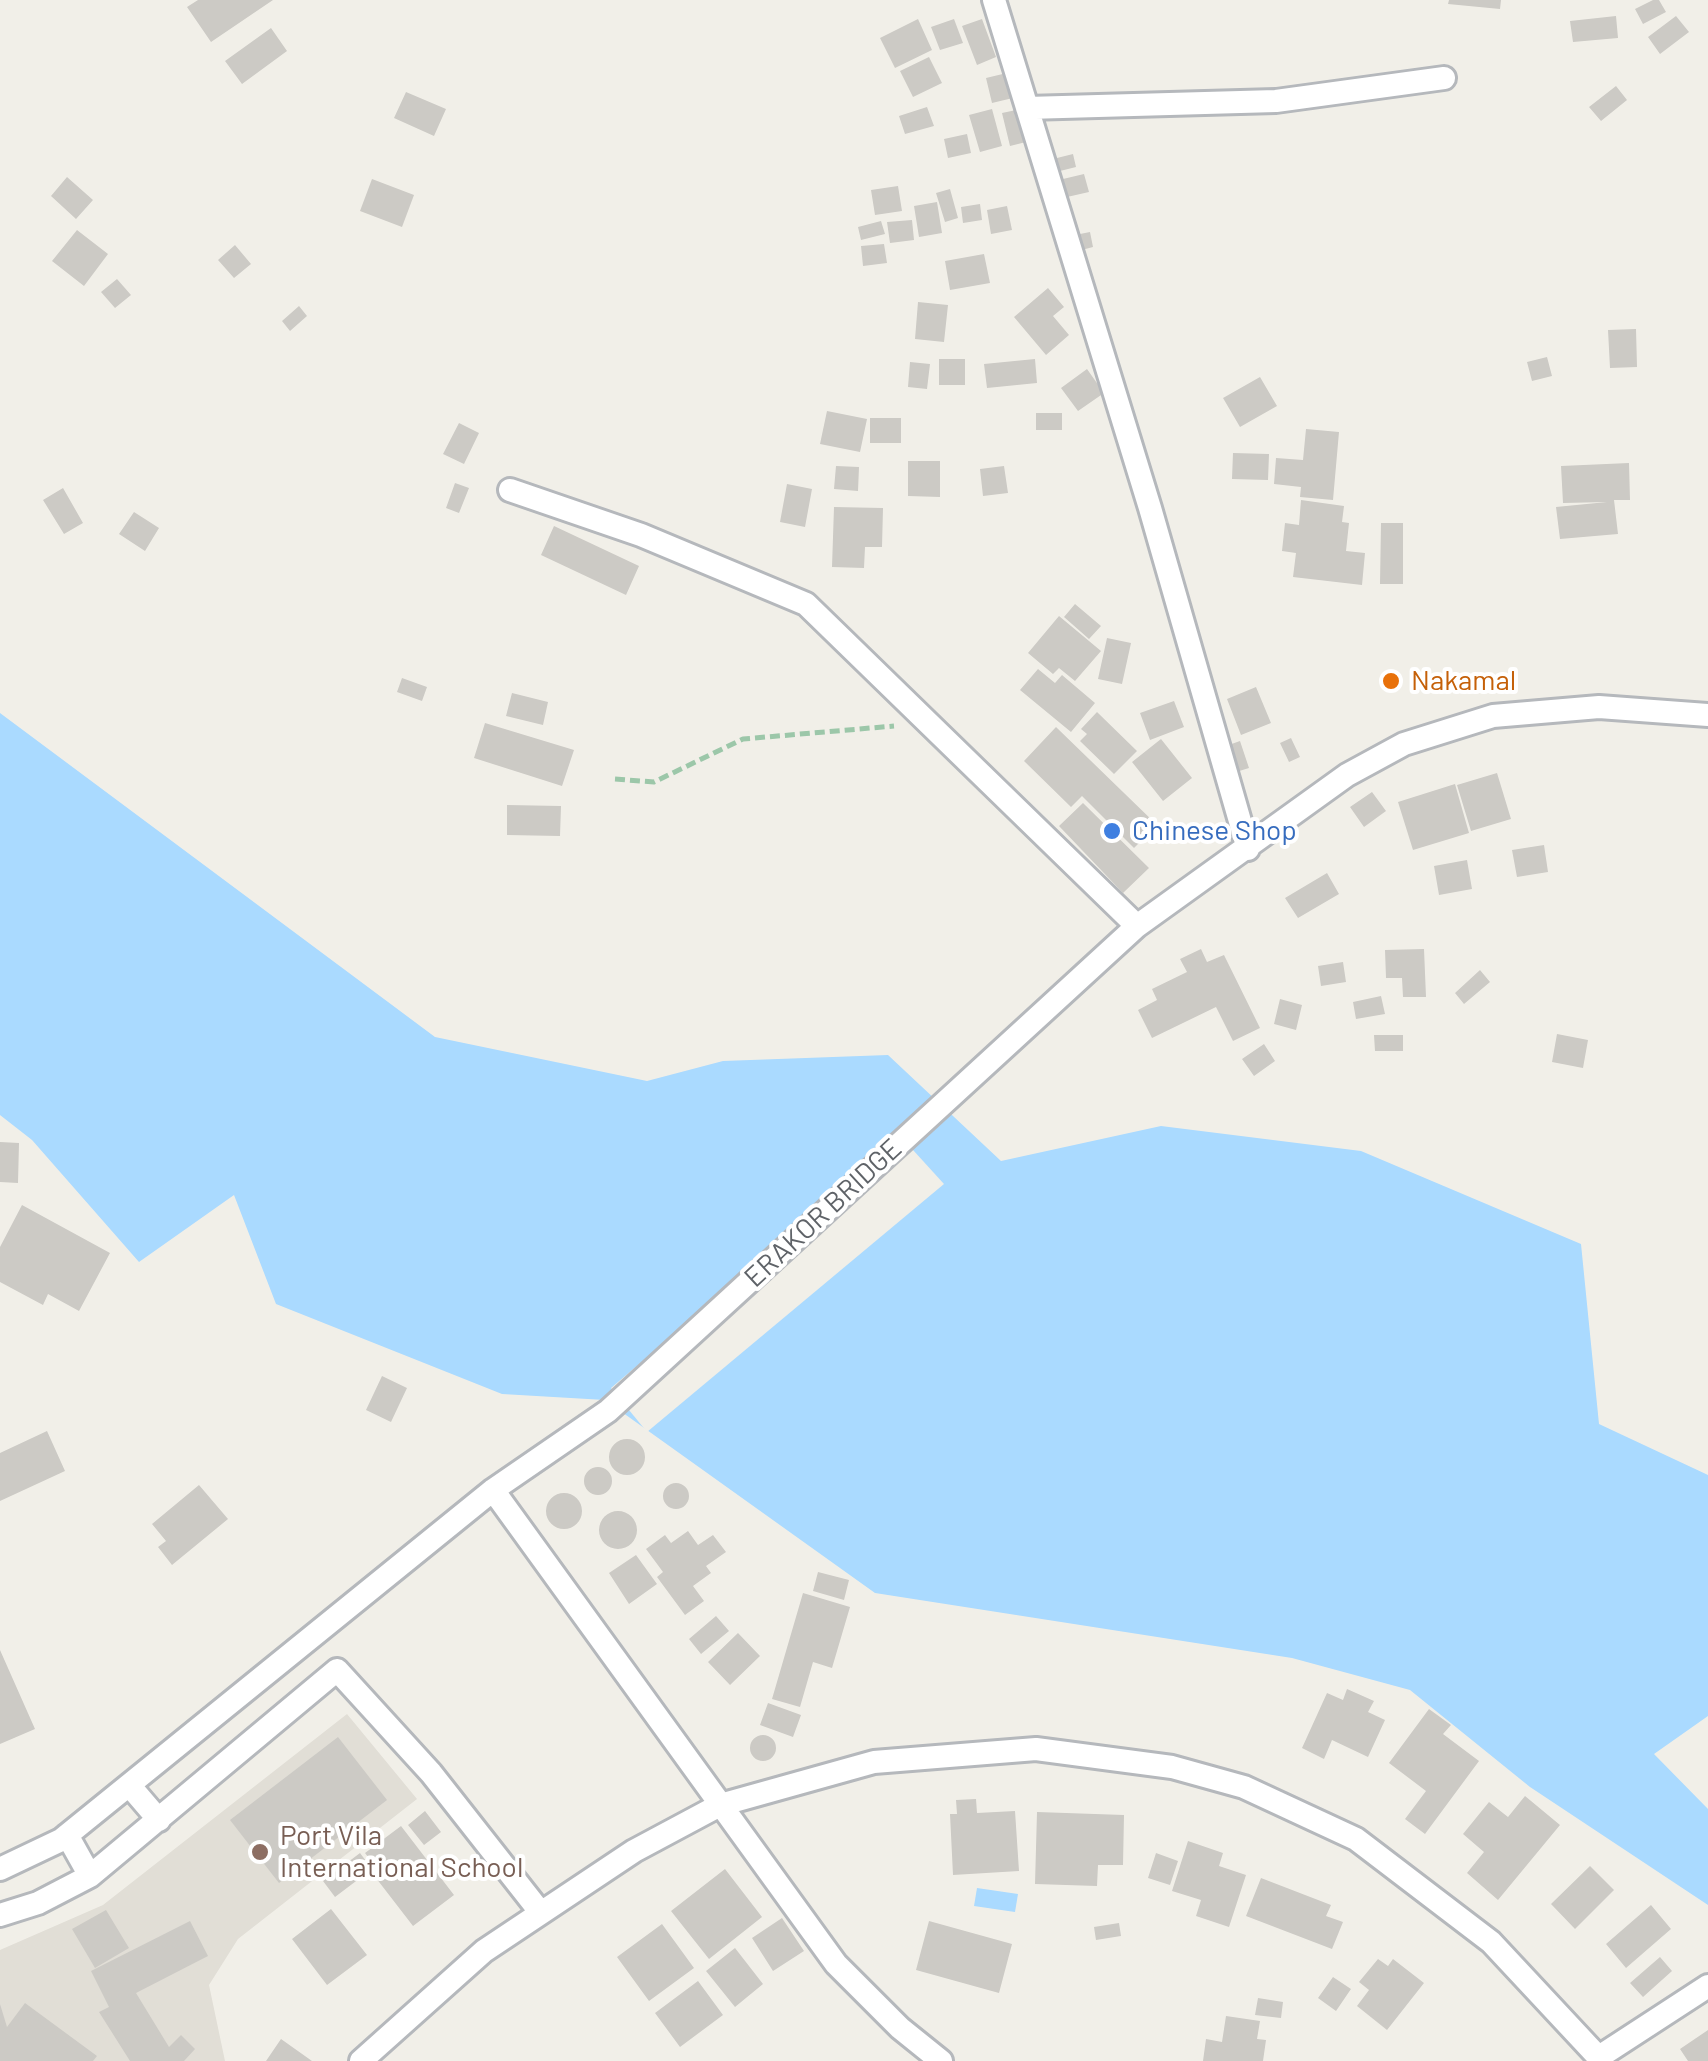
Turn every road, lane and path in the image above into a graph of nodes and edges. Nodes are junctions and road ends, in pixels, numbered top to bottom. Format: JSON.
{"nodes":[{"id":1,"x":994,"y":0,"type":"edge"},
{"id":2,"x":1444,"y":78,"type":"dead end"},
{"id":3,"x":1027,"y":108,"type":"junction"},
{"id":4,"x":510,"y":490,"type":"dead end"},
{"id":5,"x":1708,"y":714,"type":"edge"},
{"id":6,"x":911,"y":736,"type":"dead end"},
{"id":7,"x":615,"y":779,"type":"dead end"},
{"id":8,"x":1248,"y":849,"type":"junction"},
{"id":9,"x":1136,"y":926,"type":"junction"},
{"id":10,"x":494,"y":1490,"type":"junction"},
{"id":11,"x":289,"y":1656,"type":"junction"},
{"id":12,"x":311,"y":1691,"type":"junction"},
{"id":13,"x":184,"y":1740,"type":"junction"},
{"id":14,"x":225,"y":1764,"type":"junction"},
{"id":15,"x":129,"y":1786,"type":"junction"},
{"id":16,"x":720,"y":1805,"type":"junction"},
{"id":17,"x":160,"y":1820,"type":"junction"},
{"id":18,"x":67,"y":1835,"type":"junction"},
{"id":19,"x":0,"y":1869,"type":"edge"},
{"id":20,"x":90,"y":1876,"type":"junction"},
{"id":21,"x":540,"y":1912,"type":"junction"},
{"id":22,"x":0,"y":1915,"type":"edge"},
{"id":23,"x":1708,"y":1986,"type":"edge"},
{"id":24,"x":1601,"y":2059,"type":"edge"},
{"id":25,"x":361,"y":2061,"type":"edge"},
{"id":26,"x":942,"y":2061,"type":"edge"}],
"edges":[{"from":1,"to":3,"type":"street"},
{"from":2,"to":3,"type":"street"},
{"from":3,"to":8,"type":"street"},
{"from":4,"to":9,"type":"street"},
{"from":5,"to":8,"type":"street","name":"ERAKOR BRIDGE"},
{"from":6,"to":7,"type":"path"},
{"from":8,"to":9,"type":"street","name":"ERAKOR BRIDGE"},
{"from":9,"to":10,"type":"street","name":"ERAKOR BRIDGE"},
{"from":10,"to":11,"type":"street","name":"ERAKOR BRIDGE"},
{"from":10,"to":16,"type":"street"},
{"from":11,"to":12,"type":"street"},
{"from":11,"to":13,"type":"street","name":"ERAKOR BRIDGE"},
{"from":12,"to":14,"type":"street"},
{"from":12,"to":21,"type":"street"},
{"from":13,"to":14,"type":"street"},
{"from":13,"to":15,"type":"street","name":"ERAKOR BRIDGE"},
{"from":14,"to":17,"type":"street"},
{"from":15,"to":17,"type":"street"},
{"from":15,"to":18,"type":"street","name":"ERAKOR BRIDGE"},
{"from":16,"to":21,"type":"street"},
{"from":16,"to":24,"type":"street"},
{"from":16,"to":26,"type":"street"},
{"from":17,"to":20,"type":"street"},
{"from":18,"to":19,"type":"street","name":"ERAKOR BRIDGE"},
{"from":18,"to":20,"type":"street"},
{"from":20,"to":22,"type":"street"},
{"from":21,"to":25,"type":"street"},
{"from":23,"to":24,"type":"street"}]}
